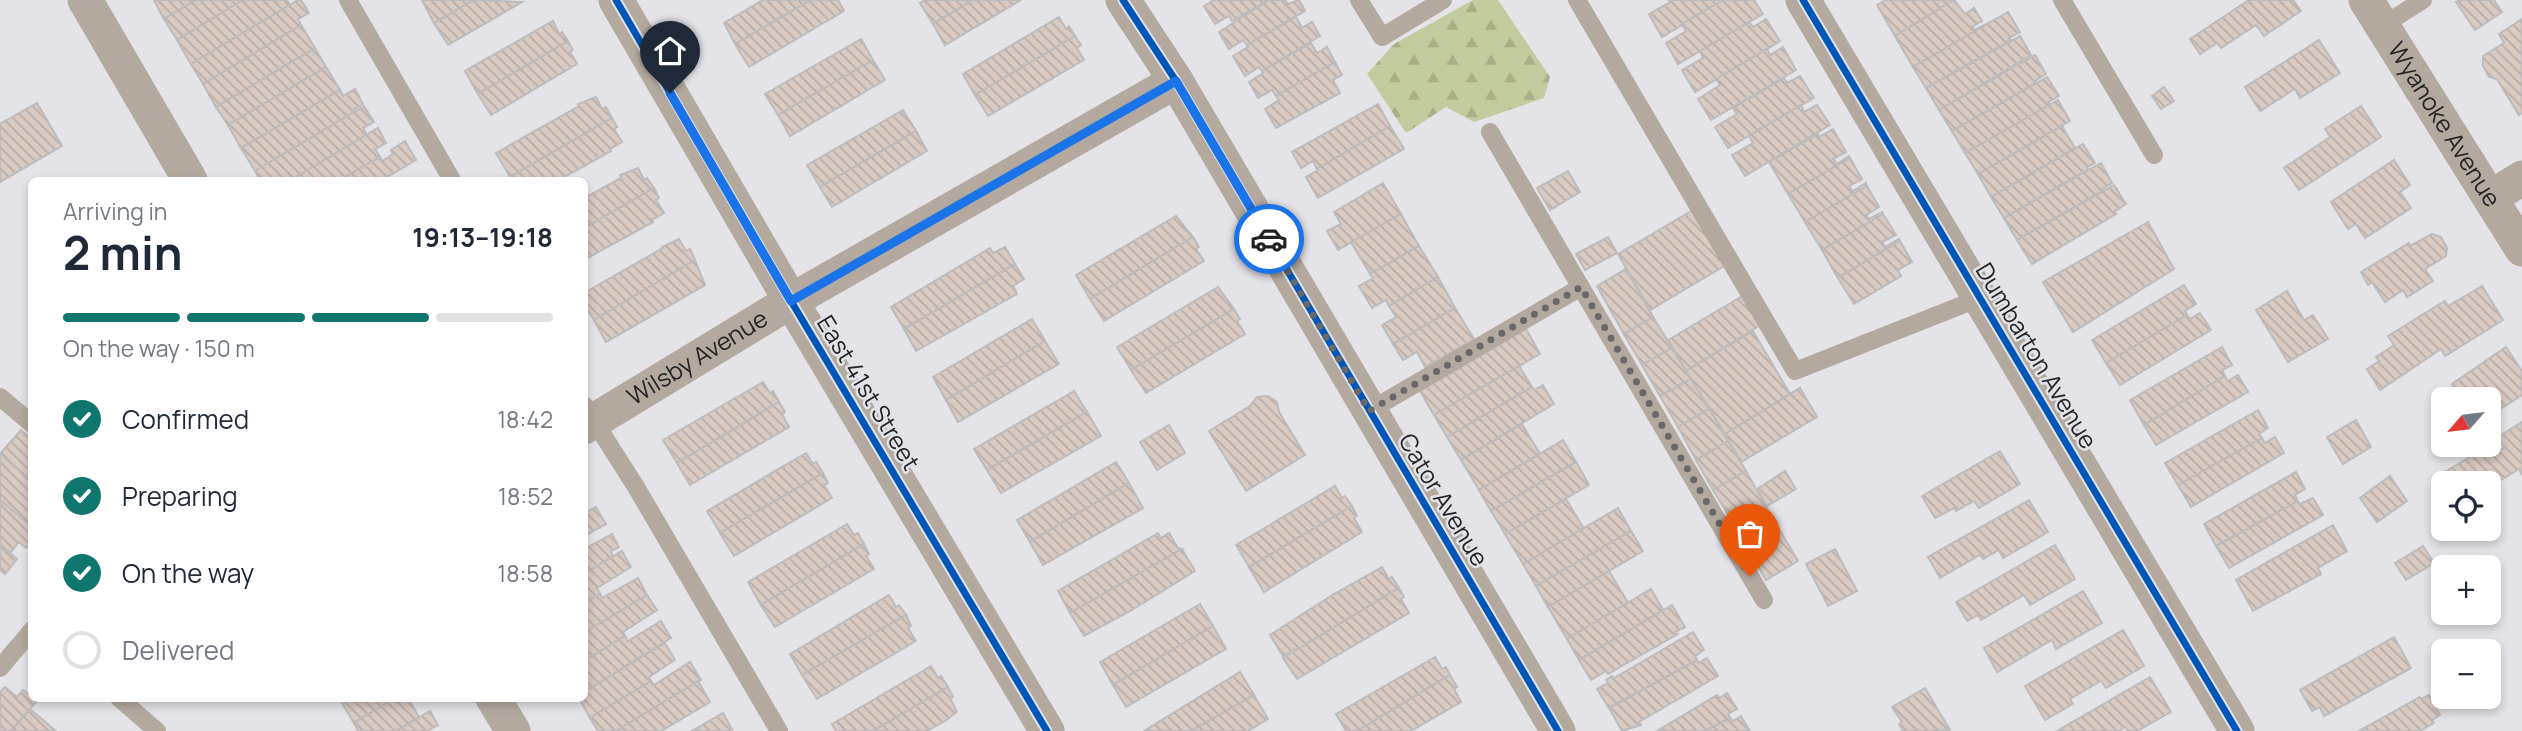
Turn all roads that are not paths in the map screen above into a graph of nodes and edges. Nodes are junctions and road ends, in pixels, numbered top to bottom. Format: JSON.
{"nodes":[{"id":1,"x":85,"y":0,"type":"edge"},
{"id":2,"x":348,"y":0,"type":"edge"},
{"id":3,"x":616,"y":0,"type":"edge"},
{"id":4,"x":1123,"y":0,"type":"edge"},
{"id":5,"x":1359,"y":0,"type":"edge"},
{"id":6,"x":1443,"y":0,"type":"edge"},
{"id":7,"x":1577,"y":0,"type":"edge"},
{"id":8,"x":1803,"y":0,"type":"edge"},
{"id":9,"x":2062,"y":0,"type":"edge"},
{"id":10,"x":2423,"y":0,"type":"edge"},
{"id":11,"x":2374,"y":13,"type":"edge"},
{"id":12,"x":1176,"y":81,"type":"junction"},
{"id":13,"x":1490,"y":132,"type":"dead end"},
{"id":14,"x":2154,"y":155,"type":"dead end"},
{"id":15,"x":188,"y":177,"type":"edge"},
{"id":16,"x":450,"y":177,"type":"edge"},
{"id":17,"x":2522,"y":178,"type":"edge"},
{"id":18,"x":2490,"y":198,"type":"junction"},
{"id":19,"x":2522,"y":248,"type":"edge"},
{"id":20,"x":1581,"y":287,"type":"junction"},
{"id":21,"x":1980,"y":298,"type":"junction"},
{"id":22,"x":791,"y":301,"type":"junction"},
{"id":23,"x":0,"y":397,"type":"edge"},
{"id":24,"x":1369,"y":411,"type":"junction"},
{"id":25,"x":588,"y":417,"type":"edge"},
{"id":26,"x":28,"y":421,"type":"edge"},
{"id":27,"x":1764,"y":600,"type":"dead end"},
{"id":28,"x":28,"y":635,"type":"edge"},
{"id":29,"x":0,"y":668,"type":"edge"},
{"id":30,"x":124,"y":702,"type":"edge"},
{"id":31,"x":495,"y":702,"type":"edge"},
{"id":32,"x":1548,"y":728,"type":"edge"},
{"id":33,"x":157,"y":731,"type":"edge"},
{"id":34,"x":513,"y":731,"type":"edge"},
{"id":35,"x":779,"y":731,"type":"edge"},
{"id":36,"x":1047,"y":731,"type":"edge"},
{"id":37,"x":2237,"y":731,"type":"edge"}],
"edges":[{"from":1,"to":15,"type":"street"},
{"from":2,"to":16,"type":"lane"},
{"from":3,"to":22,"type":"street","name":"East 41st Street"},
{"from":4,"to":12,"type":"street","name":"Cator Avenue"},
{"from":5,"to":6,"type":"lane"},
{"from":7,"to":21,"type":"lane"},
{"from":8,"to":21,"type":"street","name":"Dumbarton Avenue"},
{"from":9,"to":14,"type":"lane"},
{"from":10,"to":11,"type":"lane"},
{"from":11,"to":18,"type":"street","name":"Wyanoke Avenue"},
{"from":12,"to":22,"type":"street","name":"Wilsby Avenue"},
{"from":12,"to":24,"type":"street","name":"Cator Avenue"},
{"from":13,"to":20,"type":"lane"},
{"from":17,"to":18,"type":"street"},
{"from":18,"to":19,"type":"street","name":"Wyanoke Avenue"},
{"from":20,"to":24,"type":"lane"},
{"from":20,"to":27,"type":"lane"},
{"from":21,"to":37,"type":"street","name":"Dumbarton Avenue"},
{"from":22,"to":25,"type":"street","name":"Wilsby Avenue"},
{"from":22,"to":36,"type":"street","name":"East 41st Street"},
{"from":23,"to":26,"type":"lane"},
{"from":24,"to":32,"type":"street","name":"Cator Avenue"},
{"from":25,"to":35,"type":"lane"},
{"from":28,"to":29,"type":"lane"},
{"from":30,"to":33,"type":"lane"},
{"from":31,"to":34,"type":"street"}]}
